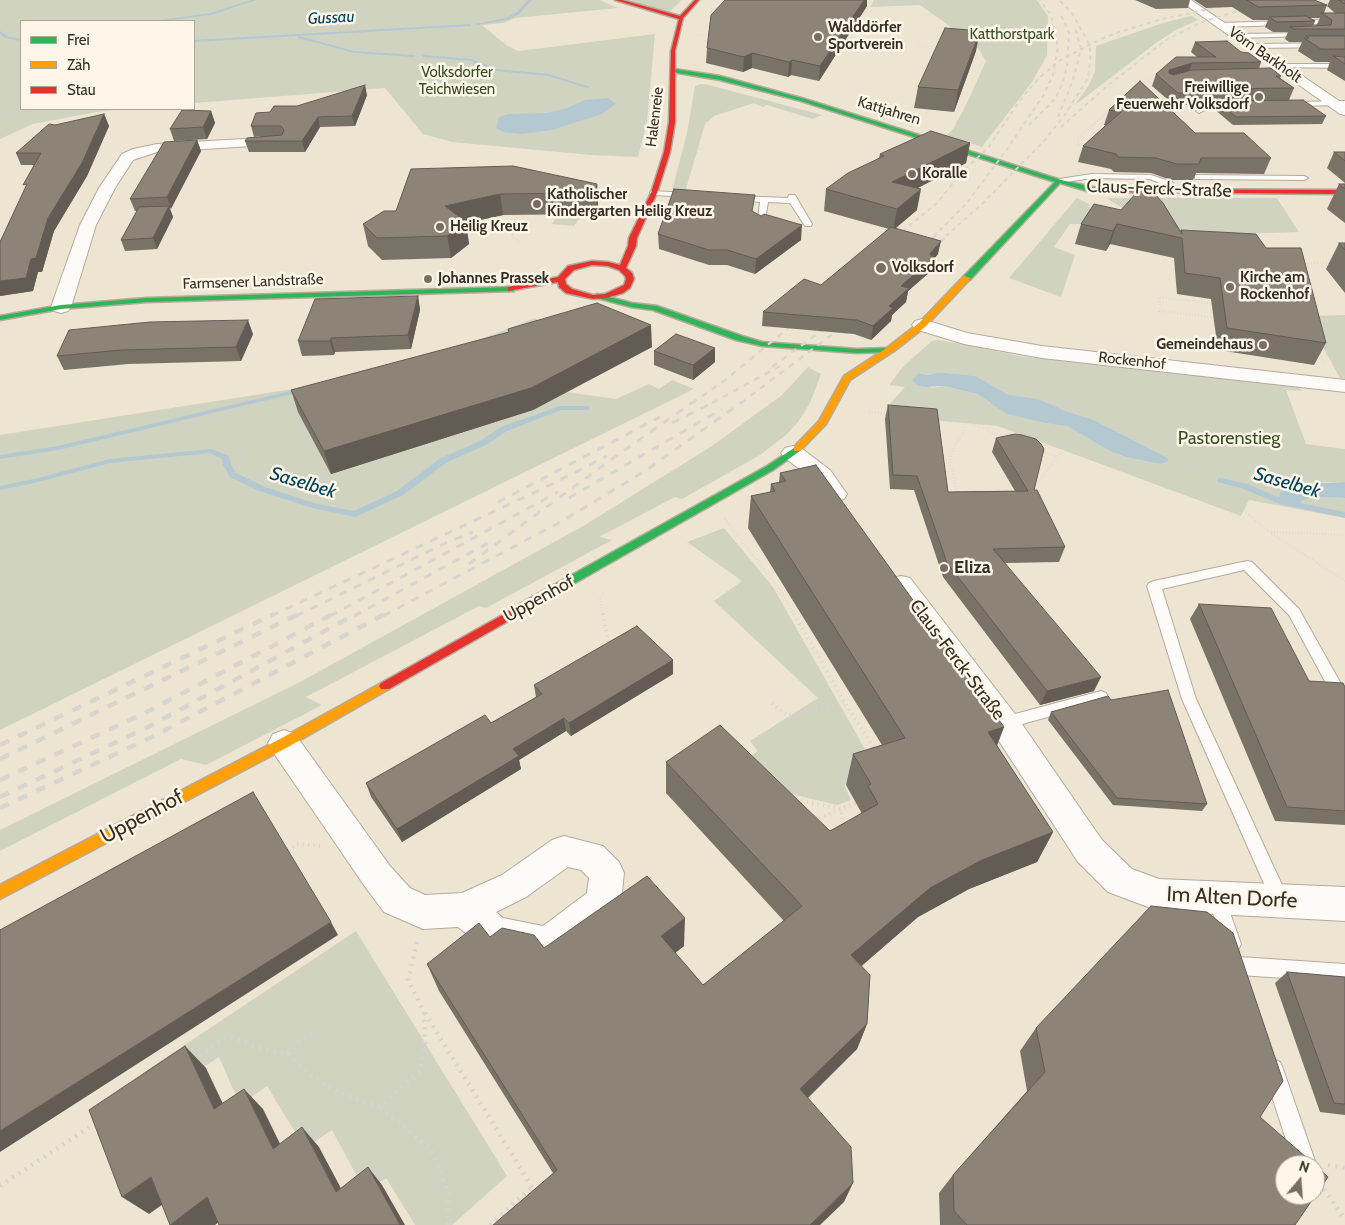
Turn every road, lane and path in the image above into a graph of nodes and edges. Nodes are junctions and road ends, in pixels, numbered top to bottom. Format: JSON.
{"nodes":[{"id":1,"x":489,"y":0,"type":"edge"},
{"id":2,"x":617,"y":0,"type":"edge"},
{"id":3,"x":696,"y":0,"type":"edge"},
{"id":4,"x":923,"y":0,"type":"edge"},
{"id":5,"x":991,"y":0,"type":"edge"},
{"id":6,"x":1026,"y":0,"type":"edge"},
{"id":7,"x":1184,"y":0,"type":"edge"},
{"id":8,"x":681,"y":18,"type":"junction"},
{"id":9,"x":1302,"y":21,"type":"junction"},
{"id":10,"x":1345,"y":21,"type":"edge"},
{"id":11,"x":988,"y":23,"type":"junction"},
{"id":12,"x":1221,"y":24,"type":"junction"},
{"id":13,"x":698,"y":35,"type":"dead end"},
{"id":14,"x":710,"y":35,"type":"edge"},
{"id":15,"x":1237,"y":36,"type":"junction"},
{"id":16,"x":837,"y":42,"type":"edge"},
{"id":17,"x":864,"y":44,"type":"dead end"},
{"id":18,"x":917,"y":45,"type":"dead end"},
{"id":19,"x":1196,"y":45,"type":"edge"},
{"id":20,"x":1345,"y":45,"type":"edge"},
{"id":21,"x":996,"y":46,"type":"junction"},
{"id":22,"x":1252,"y":46,"type":"junction"},
{"id":23,"x":944,"y":47,"type":"edge"},
{"id":24,"x":970,"y":50,"type":"edge"},
{"id":25,"x":1256,"y":61,"type":"edge"},
{"id":26,"x":1345,"y":66,"type":"edge"},
{"id":27,"x":1283,"y":70,"type":"junction"},
{"id":28,"x":1004,"y":71,"type":"junction"},
{"id":29,"x":674,"y":76,"type":"junction"},
{"id":30,"x":1137,"y":88,"type":"edge"},
{"id":31,"x":195,"y":98,"type":"edge"},
{"id":32,"x":1118,"y":103,"type":"edge"},
{"id":33,"x":1339,"y":103,"type":"edge"},
{"id":34,"x":1246,"y":104,"type":"edge"},
{"id":35,"x":1284,"y":104,"type":"edge"},
{"id":36,"x":52,"y":110,"type":"edge"},
{"id":37,"x":1199,"y":111,"type":"dead end"},
{"id":38,"x":1345,"y":111,"type":"edge"},
{"id":39,"x":492,"y":115,"type":"dead end"},
{"id":40,"x":0,"y":118,"type":"edge"},
{"id":41,"x":612,"y":125,"type":"junction"},
{"id":42,"x":474,"y":132,"type":"junction"},
{"id":43,"x":278,"y":141,"type":"edge"},
{"id":44,"x":940,"y":142,"type":"junction"},
{"id":45,"x":562,"y":144,"type":"junction"},
{"id":46,"x":1078,"y":145,"type":"dead end"},
{"id":47,"x":1198,"y":177,"type":"edge"},
{"id":48,"x":1304,"y":178,"type":"dead end"},
{"id":49,"x":1059,"y":181,"type":"junction"},
{"id":50,"x":1345,"y":192,"type":"edge"},
{"id":51,"x":654,"y":193,"type":"junction"},
{"id":52,"x":695,"y":195,"type":"edge"},
{"id":53,"x":724,"y":197,"type":"edge"},
{"id":54,"x":764,"y":199,"type":"junction"},
{"id":55,"x":495,"y":217,"type":"edge"},
{"id":56,"x":808,"y":224,"type":"dead end"},
{"id":57,"x":760,"y":226,"type":"edge"},
{"id":58,"x":633,"y":238,"type":"junction"},
{"id":59,"x":519,"y":242,"type":"dead end"},
{"id":60,"x":600,"y":263,"type":"junction"},
{"id":61,"x":1302,"y":263,"type":"edge"},
{"id":62,"x":1332,"y":263,"type":"dead end"},
{"id":63,"x":622,"y":268,"type":"junction"},
{"id":64,"x":561,"y":278,"type":"junction"},
{"id":65,"x":627,"y":286,"type":"junction"},
{"id":66,"x":507,"y":290,"type":"junction"},
{"id":67,"x":569,"y":291,"type":"junction"},
{"id":68,"x":600,"y":296,"type":"junction"},
{"id":69,"x":1218,"y":305,"type":"dead end"},
{"id":70,"x":62,"y":307,"type":"junction"},
{"id":71,"x":654,"y":308,"type":"junction"},
{"id":72,"x":0,"y":318,"type":"edge"},
{"id":73,"x":1224,"y":320,"type":"edge"},
{"id":74,"x":922,"y":325,"type":"junction"},
{"id":75,"x":1317,"y":347,"type":"edge"},
{"id":76,"x":805,"y":348,"type":"junction"},
{"id":77,"x":891,"y":350,"type":"junction"},
{"id":78,"x":1064,"y":354,"type":"junction"},
{"id":79,"x":830,"y":360,"type":"dead end"},
{"id":80,"x":837,"y":370,"type":"dead end"},
{"id":81,"x":888,"y":372,"type":"dead end"},
{"id":82,"x":843,"y":383,"type":"junction"},
{"id":83,"x":1338,"y":385,"type":"edge"},
{"id":84,"x":304,"y":400,"type":"edge"},
{"id":85,"x":972,"y":411,"type":"junction"},
{"id":86,"x":869,"y":412,"type":"dead end"},
{"id":87,"x":898,"y":415,"type":"edge"},
{"id":88,"x":926,"y":418,"type":"edge"},
{"id":89,"x":965,"y":421,"type":"junction"},
{"id":90,"x":1011,"y":439,"type":"edge"},
{"id":91,"x":1067,"y":445,"type":"junction"},
{"id":92,"x":1039,"y":450,"type":"edge"},
{"id":93,"x":793,"y":453,"type":"junction"},
{"id":94,"x":1057,"y":457,"type":"junction"},
{"id":95,"x":1110,"y":461,"type":"junction"},
{"id":96,"x":0,"y":468,"type":"edge"},
{"id":97,"x":1197,"y":471,"type":"junction"},
{"id":98,"x":1345,"y":473,"type":"edge"},
{"id":99,"x":1031,"y":493,"type":"edge"},
{"id":100,"x":960,"y":500,"type":"edge"},
{"id":101,"x":712,"y":502,"type":"junction"},
{"id":102,"x":1243,"y":511,"type":"junction"},
{"id":103,"x":849,"y":512,"type":"edge"},
{"id":104,"x":1269,"y":532,"type":"junction"},
{"id":105,"x":1345,"y":535,"type":"edge"},
{"id":106,"x":885,"y":564,"type":"edge"},
{"id":107,"x":1345,"y":581,"type":"edge"},
{"id":108,"x":606,"y":586,"type":"dead end"},
{"id":109,"x":789,"y":587,"type":"edge"},
{"id":110,"x":780,"y":590,"type":"junction"},
{"id":111,"x":609,"y":646,"type":"edge"},
{"id":112,"x":1101,"y":697,"type":"edge"},
{"id":113,"x":772,"y":703,"type":"dead end"},
{"id":114,"x":845,"y":703,"type":"junction"},
{"id":115,"x":1345,"y":705,"type":"edge"},
{"id":116,"x":1004,"y":722,"type":"junction"},
{"id":117,"x":284,"y":743,"type":"junction"},
{"id":118,"x":878,"y":756,"type":"edge"},
{"id":119,"x":789,"y":799,"type":"edge"},
{"id":120,"x":798,"y":800,"type":"junction"},
{"id":121,"x":866,"y":800,"type":"edge"},
{"id":122,"x":791,"y":805,"type":"edge"},
{"id":123,"x":841,"y":809,"type":"junction"},
{"id":124,"x":809,"y":823,"type":"edge"},
{"id":125,"x":844,"y":827,"type":"edge"},
{"id":126,"x":1120,"y":881,"type":"joint"},
{"id":127,"x":0,"y":892,"type":"edge"},
{"id":128,"x":1217,"y":898,"type":"junction"},
{"id":129,"x":1280,"y":901,"type":"junction"},
{"id":130,"x":1345,"y":904,"type":"edge"},
{"id":131,"x":464,"y":910,"type":"dead end"},
{"id":132,"x":422,"y":912,"type":"junction"},
{"id":133,"x":1239,"y":966,"type":"junction"},
{"id":134,"x":1345,"y":973,"type":"edge"},
{"id":135,"x":1245,"y":985,"type":"edge"},
{"id":136,"x":424,"y":1012,"type":"junction"},
{"id":137,"x":314,"y":1032,"type":"dead end"},
{"id":138,"x":1267,"y":1050,"type":"edge"},
{"id":139,"x":288,"y":1054,"type":"junction"},
{"id":140,"x":188,"y":1062,"type":"edge"},
{"id":141,"x":380,"y":1107,"type":"junction"},
{"id":142,"x":98,"y":1122,"type":"edge"},
{"id":143,"x":1302,"y":1155,"type":"edge"},
{"id":144,"x":0,"y":1186,"type":"edge"},
{"id":145,"x":532,"y":1187,"type":"junction"},
{"id":146,"x":1325,"y":1191,"type":"edge"},
{"id":147,"x":537,"y":1193,"type":"edge"},
{"id":148,"x":1345,"y":1220,"type":"edge"},
{"id":149,"x":448,"y":1225,"type":"edge"},
{"id":150,"x":490,"y":1225,"type":"edge"}],
"edges":[{"from":1,"to":41,"type":"path"},
{"from":2,"to":8,"type":"street"},
{"from":3,"to":8,"type":"street","name":"Halenreie"},
{"from":4,"to":11,"type":"path"},
{"from":5,"to":11,"type":"path"},
{"from":6,"to":28,"type":"path"},
{"from":7,"to":12,"type":"street","name":"Vörn Barkholt"},
{"from":8,"to":29,"type":"street","name":"Halenreie"},
{"from":9,"to":10,"type":"lane"},
{"from":9,"to":12,"type":"lane"},
{"from":9,"to":15,"type":"lane"},
{"from":11,"to":21,"type":"path"},
{"from":12,"to":15,"type":"street","name":"Vörn Barkholt"},
{"from":13,"to":14,"type":"path"},
{"from":15,"to":22,"type":"street","name":"Vörn Barkholt"},
{"from":16,"to":17,"type":"path"},
{"from":18,"to":23,"type":"path"},
{"from":19,"to":30,"type":"path"},
{"from":20,"to":22,"type":"lane"},
{"from":21,"to":24,"type":"path"},
{"from":21,"to":28,"type":"path"},
{"from":22,"to":27,"type":"street","name":"Vörn Barkholt"},
{"from":25,"to":27,"type":"lane"},
{"from":26,"to":27,"type":"lane"},
{"from":27,"to":33,"type":"street","name":"Vörn Barkholt"},
{"from":28,"to":44,"type":"path"},
{"from":29,"to":44,"type":"street","name":"Kattjahren"},
{"from":29,"to":51,"type":"street","name":"Halenreie"},
{"from":31,"to":42,"type":"path"},
{"from":32,"to":46,"type":"path"},
{"from":33,"to":35,"type":"lane"},
{"from":33,"to":38,"type":"street","name":"Vörn Barkholt"},
{"from":34,"to":37,"type":"lane"},
{"from":36,"to":40,"type":"path"},
{"from":39,"to":42,"type":"path"},
{"from":41,"to":45,"type":"path"},
{"from":41,"to":45,"type":"path"},
{"from":42,"to":45,"type":"path"},
{"from":43,"to":70,"type":"street"},
{"from":44,"to":49,"type":"street","name":"Kattjahren"},
{"from":47,"to":48,"type":"lane"},
{"from":49,"to":50,"type":"street","name":"Claus-Ferck-Straße"},
{"from":49,"to":74,"type":"street"},
{"from":51,"to":52,"type":"lane"},
{"from":51,"to":58,"type":"street","name":"Halenreie"},
{"from":53,"to":54,"type":"lane"},
{"from":54,"to":56,"type":"lane"},
{"from":54,"to":57,"type":"lane"},
{"from":55,"to":59,"type":"path"},
{"from":58,"to":60,"type":"street","name":"Halenreie"},
{"from":58,"to":63,"type":"street","name":"Halenreie"},
{"from":60,"to":63,"type":"street","name":"Farmsener Landstraße"},
{"from":60,"to":64,"type":"street","name":"Farmsener Landstraße"},
{"from":61,"to":62,"type":"path"},
{"from":63,"to":65,"type":"street"},
{"from":64,"to":66,"type":"street","name":"Farmsener Landstraße"},
{"from":64,"to":67,"type":"street"},
{"from":65,"to":68,"type":"street","name":"Farmsener Landstraße"},
{"from":65,"to":71,"type":"street","name":"Farmsener Landstraße"},
{"from":66,"to":67,"type":"street","name":"Farmsener Landstraße"},
{"from":66,"to":70,"type":"street","name":"Farmsener Landstraße"},
{"from":67,"to":68,"type":"street","name":"Farmsener Landstraße"},
{"from":68,"to":71,"type":"street","name":"Farmsener Landstraße"},
{"from":69,"to":73,"type":"path"},
{"from":70,"to":72,"type":"street","name":"Farmsener Landstraße"},
{"from":71,"to":76,"type":"street","name":"Farmsener Landstraße"},
{"from":74,"to":77,"type":"street"},
{"from":74,"to":78,"type":"street","name":"Rockenhof"},
{"from":75,"to":83,"type":"path"},
{"from":76,"to":77,"type":"street","name":"Farmsener Landstraße"},
{"from":76,"to":79,"type":"street","name":"Farmsener Landstraße"},
{"from":77,"to":82,"type":"street"},
{"from":78,"to":83,"type":"street","name":"Rockenhof"},
{"from":78,"to":97,"type":"path"},
{"from":80,"to":82,"type":"street"},
{"from":81,"to":85,"type":"path"},
{"from":82,"to":93,"type":"street"},
{"from":84,"to":96,"type":"path"},
{"from":85,"to":89,"type":"path"},
{"from":85,"to":91,"type":"path"},
{"from":86,"to":87,"type":"path"},
{"from":88,"to":89,"type":"path"},
{"from":89,"to":90,"type":"path"},
{"from":89,"to":100,"type":"path"},
{"from":91,"to":94,"type":"path"},
{"from":91,"to":95,"type":"path"},
{"from":92,"to":94,"type":"path"},
{"from":93,"to":101,"type":"street","name":"Uppenhof"},
{"from":93,"to":103,"type":"street"},
{"from":94,"to":99,"type":"path"},
{"from":95,"to":97,"type":"path"},
{"from":95,"to":102,"type":"path"},
{"from":97,"to":98,"type":"path"},
{"from":97,"to":102,"type":"path"},
{"from":101,"to":110,"type":"path"},
{"from":101,"to":117,"type":"street","name":"Uppenhof"},
{"from":102,"to":104,"type":"path"},
{"from":104,"to":105,"type":"path"},
{"from":104,"to":107,"type":"path"},
{"from":106,"to":116,"type":"street","name":"Claus-Ferck-Straße"},
{"from":108,"to":111,"type":"path"},
{"from":109,"to":110,"type":"path"},
{"from":110,"to":114,"type":"path"},
{"from":112,"to":116,"type":"lane"},
{"from":113,"to":114,"type":"path"},
{"from":114,"to":118,"type":"path"},
{"from":115,"to":129,"type":"lane"},
{"from":116,"to":126,"type":"street","name":"Claus-Ferck-Straße"},
{"from":117,"to":127,"type":"street","name":"Uppenhof"},
{"from":117,"to":132,"type":"street"},
{"from":119,"to":120,"type":"path"},
{"from":120,"to":122,"type":"path"},
{"from":120,"to":123,"type":"path"},
{"from":121,"to":123,"type":"path"},
{"from":123,"to":124,"type":"path"},
{"from":123,"to":125,"type":"path"},
{"from":126,"to":128,"type":"street","name":"Im Alten Dorfe"},
{"from":128,"to":129,"type":"street","name":"Im Alten Dorfe"},
{"from":128,"to":133,"type":"lane"},
{"from":129,"to":130,"type":"street","name":"Im Alten Dorfe"},
{"from":131,"to":132,"type":"street"},
{"from":132,"to":136,"type":"path"},
{"from":133,"to":134,"type":"lane"},
{"from":133,"to":135,"type":"lane"},
{"from":136,"to":141,"type":"path"},
{"from":136,"to":145,"type":"path"},
{"from":137,"to":139,"type":"path"},
{"from":138,"to":143,"type":"lane"},
{"from":139,"to":140,"type":"path"},
{"from":139,"to":141,"type":"path"},
{"from":141,"to":149,"type":"path"},
{"from":142,"to":144,"type":"path"},
{"from":145,"to":147,"type":"path"},
{"from":145,"to":150,"type":"path"},
{"from":146,"to":148,"type":"path"}]}
